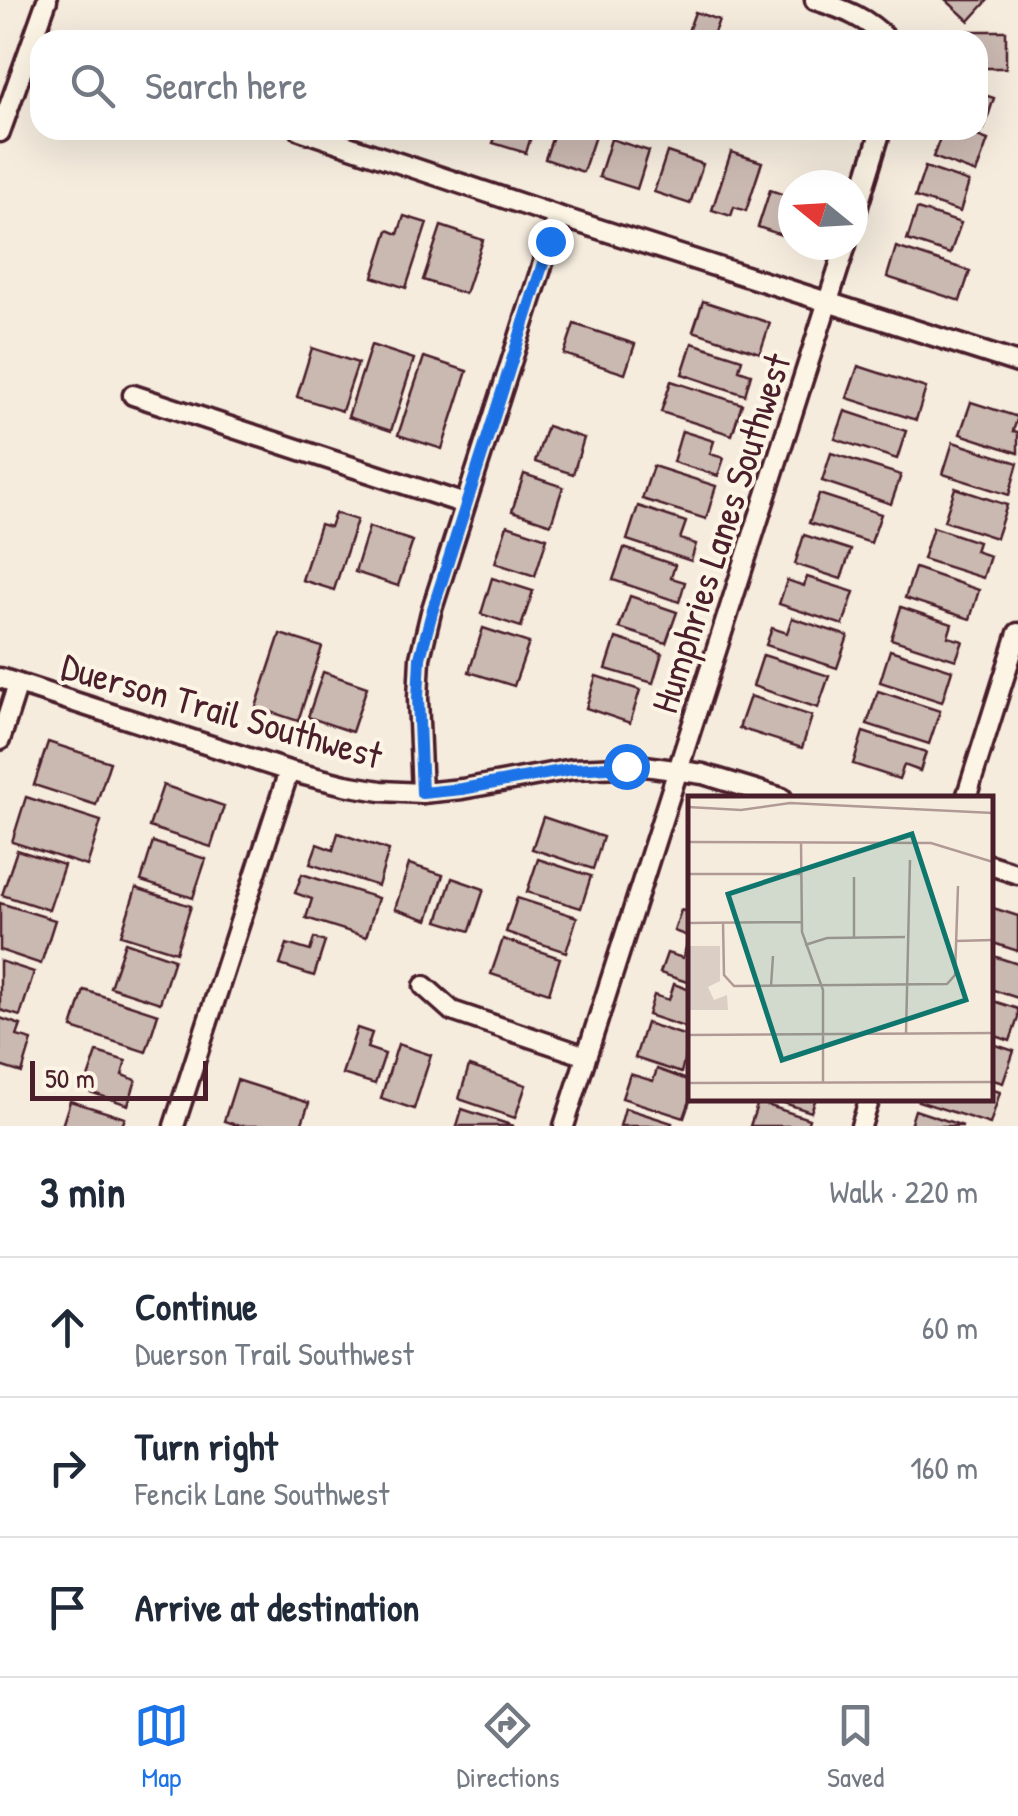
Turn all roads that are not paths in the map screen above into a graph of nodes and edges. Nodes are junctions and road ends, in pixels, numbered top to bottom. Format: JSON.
{"nodes":[{"id":1,"x":47,"y":0,"type":"edge"},
{"id":2,"x":815,"y":0,"type":"edge"},
{"id":3,"x":36,"y":30,"type":"edge"},
{"id":4,"x":879,"y":30,"type":"edge"},
{"id":5,"x":30,"y":48,"type":"edge"},
{"id":6,"x":0,"y":132,"type":"edge"},
{"id":7,"x":330,"y":140,"type":"edge"},
{"id":8,"x":878,"y":140,"type":"edge"},
{"id":9,"x":868,"y":173,"type":"edge"},
{"id":10,"x":558,"y":216,"type":"junction"},
{"id":11,"x":841,"y":260,"type":"edge"},
{"id":12,"x":829,"y":301,"type":"junction"},
{"id":13,"x":1018,"y":362,"type":"edge"},
{"id":14,"x":133,"y":395,"type":"dead end"},
{"id":15,"x":466,"y":504,"type":"junction"},
{"id":16,"x":1018,"y":634,"type":"edge"},
{"id":17,"x":9,"y":681,"type":"edge"},
{"id":18,"x":0,"y":740,"type":"edge"},
{"id":19,"x":677,"y":770,"type":"junction"},
{"id":20,"x":289,"y":771,"type":"junction"},
{"id":21,"x":422,"y":793,"type":"junction"},
{"id":22,"x":775,"y":796,"type":"edge"},
{"id":23,"x":967,"y":796,"type":"edge"},
{"id":24,"x":993,"y":866,"type":"edge"},
{"id":25,"x":1018,"y":874,"type":"edge"},
{"id":26,"x":424,"y":986,"type":"dead end"},
{"id":27,"x":586,"y":1056,"type":"junction"},
{"id":28,"x":869,"y":1101,"type":"edge"},
{"id":29,"x":174,"y":1126,"type":"edge"},
{"id":30,"x":564,"y":1126,"type":"edge"},
{"id":31,"x":861,"y":1126,"type":"edge"}],
"edges":[{"from":1,"to":3,"type":"street"},
{"from":2,"to":4,"type":"street"},
{"from":5,"to":6,"type":"street"},
{"from":7,"to":10,"type":"street"},
{"from":8,"to":9,"type":"street"},
{"from":10,"to":12,"type":"street"},
{"from":10,"to":15,"type":"street"},
{"from":11,"to":12,"type":"street","name":"Humphries Lanes Southwest"},
{"from":12,"to":13,"type":"street"},
{"from":12,"to":19,"type":"street","name":"Humphries Lanes Southwest"},
{"from":14,"to":15,"type":"street"},
{"from":15,"to":21,"type":"street"},
{"from":16,"to":23,"type":"street"},
{"from":17,"to":18,"type":"street"},
{"from":17,"to":20,"type":"street","name":"Duerson Trail Southwest"},
{"from":19,"to":21,"type":"street","name":"Duerson Trail Southwest"},
{"from":19,"to":22,"type":"street","name":"Duerson Trail Southwest"},
{"from":19,"to":27,"type":"street","name":"Humphries Lanes Southwest"},
{"from":20,"to":21,"type":"street","name":"Duerson Trail Southwest"},
{"from":20,"to":29,"type":"street"},
{"from":24,"to":25,"type":"street"},
{"from":26,"to":27,"type":"street"},
{"from":27,"to":30,"type":"street","name":"Humphries Lanes Southwest"},
{"from":28,"to":31,"type":"street"}]}
